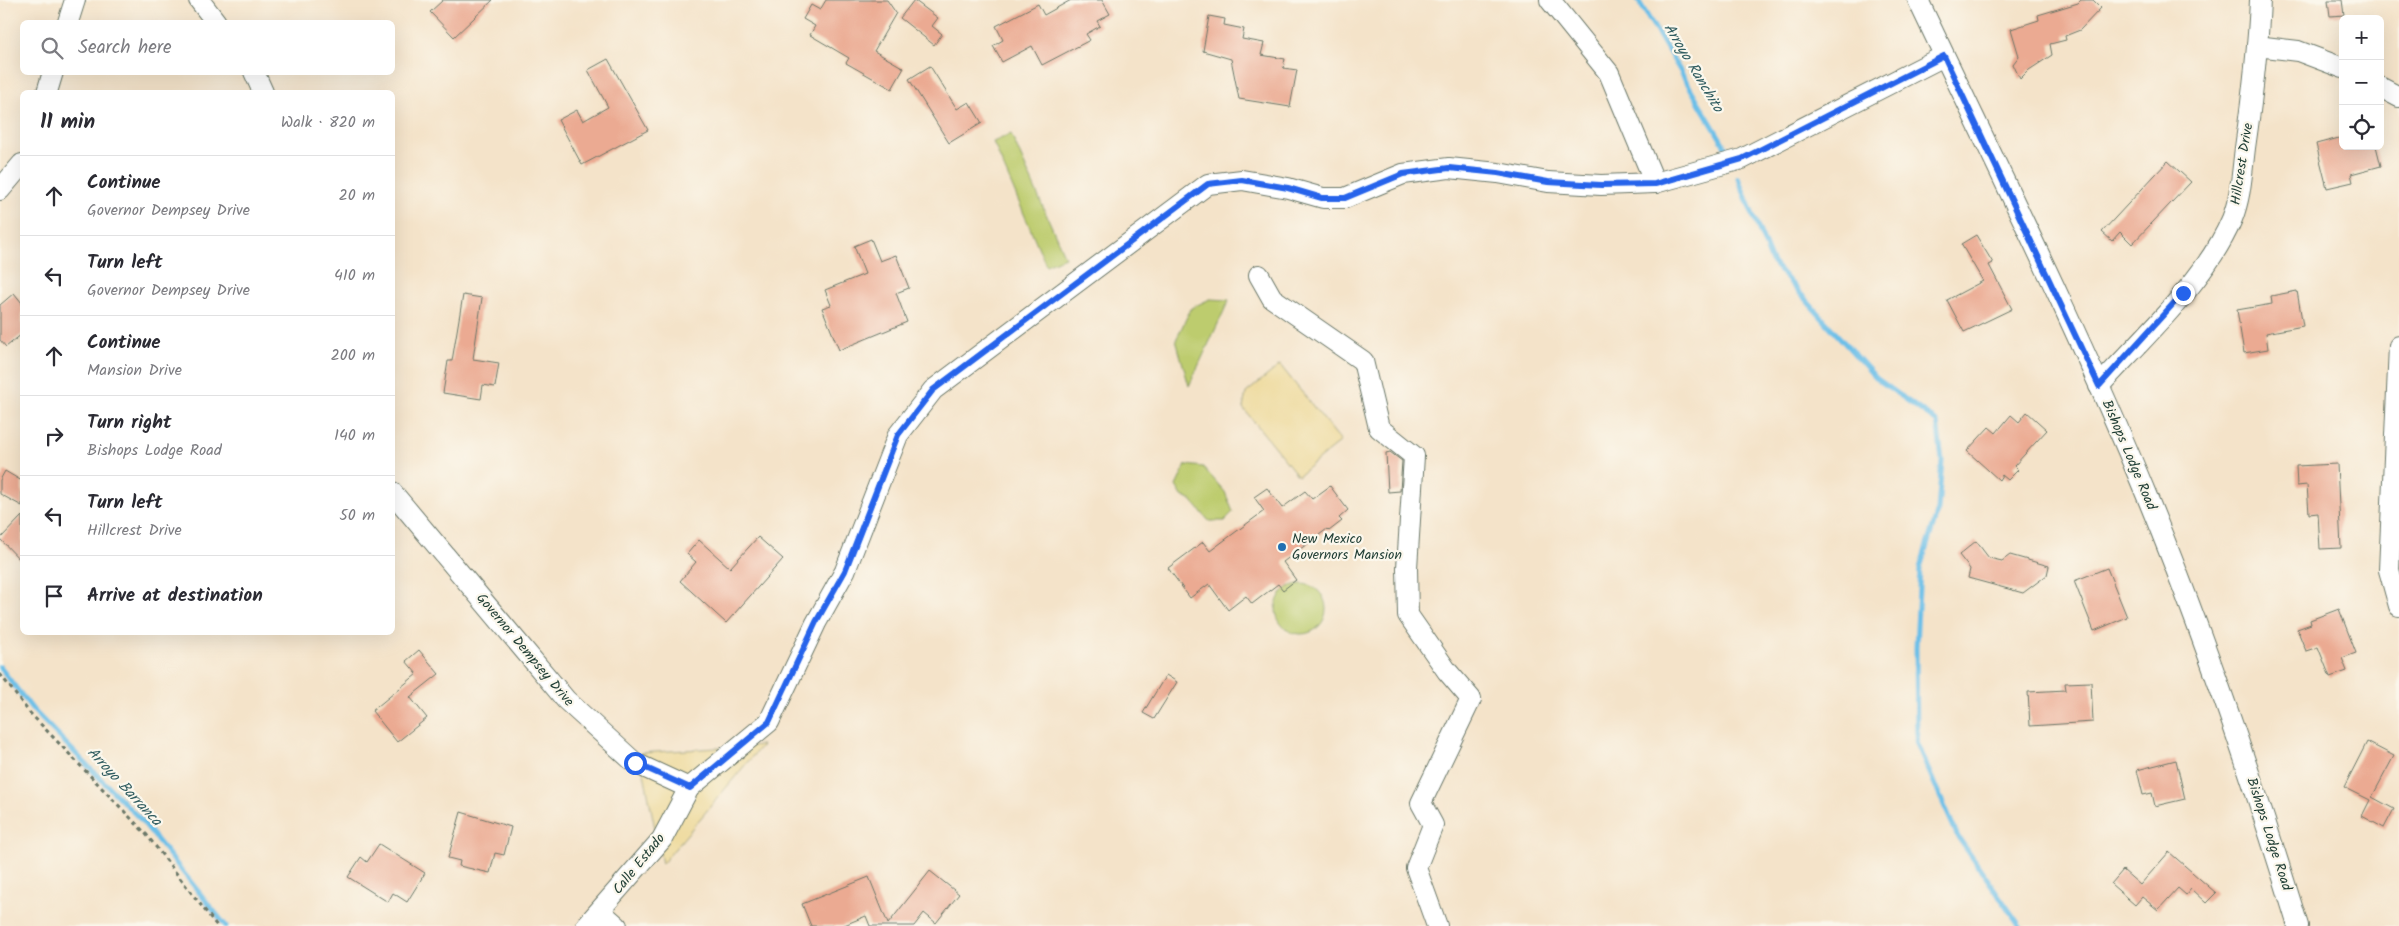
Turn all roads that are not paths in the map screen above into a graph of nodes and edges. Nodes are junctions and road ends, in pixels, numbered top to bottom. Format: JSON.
{"nodes":[{"id":1,"x":75,"y":0,"type":"edge"},
{"id":2,"x":199,"y":0,"type":"edge"},
{"id":3,"x":1550,"y":0,"type":"edge"},
{"id":4,"x":1918,"y":0,"type":"edge"},
{"id":5,"x":2260,"y":0,"type":"edge"},
{"id":6,"x":69,"y":20,"type":"edge"},
{"id":7,"x":214,"y":20,"type":"edge"},
{"id":8,"x":2257,"y":46,"type":"junction"},
{"id":9,"x":1944,"y":56,"type":"junction"},
{"id":10,"x":2339,"y":66,"type":"edge"},
{"id":11,"x":52,"y":75,"type":"edge"},
{"id":12,"x":255,"y":75,"type":"edge"},
{"id":13,"x":2384,"y":89,"type":"edge"},
{"id":14,"x":47,"y":90,"type":"edge"},
{"id":15,"x":262,"y":90,"type":"edge"},
{"id":16,"x":2399,"y":97,"type":"edge"},
{"id":17,"x":20,"y":166,"type":"edge"},
{"id":18,"x":1655,"y":184,"type":"junction"},
{"id":19,"x":0,"y":190,"type":"edge"},
{"id":20,"x":1259,"y":275,"type":"dead end"},
{"id":21,"x":2399,"y":346,"type":"edge"},
{"id":22,"x":2099,"y":386,"type":"junction"},
{"id":23,"x":395,"y":496,"type":"edge"},
{"id":24,"x":2399,"y":606,"type":"edge"},
{"id":25,"x":690,"y":788,"type":"junction"},
{"id":26,"x":600,"y":911,"type":"junction"},
{"id":27,"x":586,"y":926,"type":"edge"},
{"id":28,"x":617,"y":926,"type":"edge"},
{"id":29,"x":1437,"y":926,"type":"edge"},
{"id":30,"x":2298,"y":926,"type":"edge"}],
"edges":[{"from":1,"to":6,"type":"street"},
{"from":2,"to":7,"type":"street"},
{"from":3,"to":18,"type":"street"},
{"from":4,"to":9,"type":"street","name":"Bishops Lodge Road"},
{"from":5,"to":8,"type":"street","name":"Hillcrest Drive"},
{"from":8,"to":10,"type":"street"},
{"from":8,"to":22,"type":"street","name":"Hillcrest Drive"},
{"from":9,"to":18,"type":"street"},
{"from":9,"to":22,"type":"street","name":"Bishops Lodge Road"},
{"from":11,"to":14,"type":"street"},
{"from":12,"to":15,"type":"street"},
{"from":13,"to":16,"type":"street"},
{"from":17,"to":19,"type":"street"},
{"from":18,"to":25,"type":"street"},
{"from":20,"to":29,"type":"street"},
{"from":21,"to":24,"type":"street"},
{"from":22,"to":30,"type":"street","name":"Bishops Lodge Road"},
{"from":23,"to":25,"type":"street","name":"Governor Dempsey Drive"},
{"from":25,"to":26,"type":"street","name":"Calle Estado"},
{"from":26,"to":27,"type":"street","name":"Calle Estado"},
{"from":26,"to":28,"type":"street"}]}
